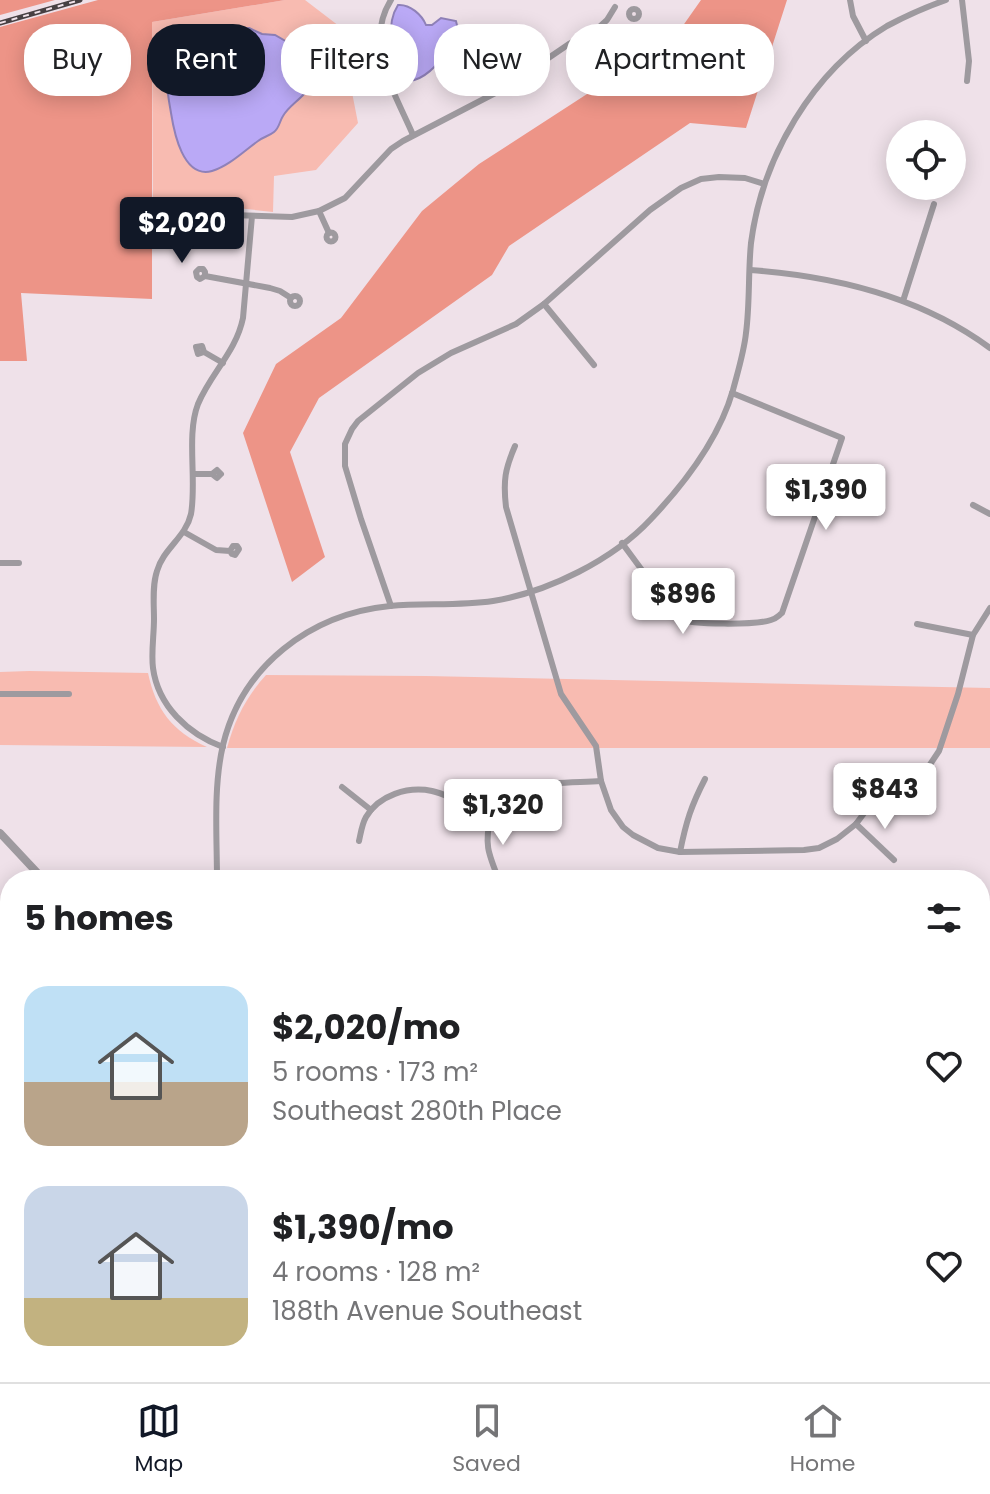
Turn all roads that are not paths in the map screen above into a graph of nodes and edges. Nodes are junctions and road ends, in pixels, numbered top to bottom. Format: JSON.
{"nodes":[{"id":1,"x":391,"y":0,"type":"edge"},
{"id":2,"x":850,"y":0,"type":"edge"},
{"id":3,"x":946,"y":0,"type":"edge"},
{"id":4,"x":962,"y":0,"type":"edge"},
{"id":5,"x":614,"y":3,"type":"edge"},
{"id":6,"x":629,"y":12,"type":"dead end"},
{"id":7,"x":866,"y":41,"type":"junction"},
{"id":8,"x":550,"y":57,"type":"edge"},
{"id":9,"x":967,"y":81,"type":"dead end"},
{"id":10,"x":489,"y":96,"type":"edge"},
{"id":11,"x":413,"y":135,"type":"junction"},
{"id":12,"x":764,"y":184,"type":"junction"},
{"id":13,"x":934,"y":204,"type":"dead end"},
{"id":14,"x":319,"y":211,"type":"junction"},
{"id":15,"x":252,"y":216,"type":"junction"},
{"id":16,"x":158,"y":231,"type":"dead end"},
{"id":17,"x":329,"y":233,"type":"dead end"},
{"id":18,"x":750,"y":270,"type":"junction"},
{"id":19,"x":205,"y":276,"type":"dead end"},
{"id":20,"x":246,"y":284,"type":"junction"},
{"id":21,"x":291,"y":298,"type":"dead end"},
{"id":22,"x":903,"y":301,"type":"junction"},
{"id":23,"x":544,"y":304,"type":"junction"},
{"id":24,"x":990,"y":348,"type":"edge"},
{"id":25,"x":204,"y":352,"type":"dead end"},
{"id":26,"x":223,"y":363,"type":"junction"},
{"id":27,"x":594,"y":365,"type":"dead end"},
{"id":28,"x":732,"y":393,"type":"junction"},
{"id":29,"x":515,"y":446,"type":"dead end"},
{"id":30,"x":193,"y":474,"type":"junction"},
{"id":31,"x":212,"y":474,"type":"dead end"},
{"id":32,"x":973,"y":505,"type":"dead end"},
{"id":33,"x":990,"y":514,"type":"edge"},
{"id":34,"x":184,"y":532,"type":"junction"},
{"id":35,"x":622,"y":543,"type":"junction"},
{"id":36,"x":230,"y":551,"type":"dead end"},
{"id":37,"x":0,"y":563,"type":"edge"},
{"id":38,"x":19,"y":563,"type":"dead end"},
{"id":39,"x":532,"y":591,"type":"junction"},
{"id":40,"x":391,"y":606,"type":"junction"},
{"id":41,"x":990,"y":608,"type":"edge"},
{"id":42,"x":917,"y":624,"type":"dead end"},
{"id":43,"x":973,"y":635,"type":"junction"},
{"id":44,"x":0,"y":694,"type":"edge"},
{"id":45,"x":69,"y":694,"type":"dead end"},
{"id":46,"x":223,"y":747,"type":"junction"},
{"id":47,"x":705,"y":779,"type":"dead end"},
{"id":48,"x":601,"y":781,"type":"junction"},
{"id":49,"x":342,"y":787,"type":"dead end"},
{"id":50,"x":371,"y":810,"type":"junction"},
{"id":51,"x":491,"y":815,"type":"junction"},
{"id":52,"x":856,"y":824,"type":"junction"},
{"id":53,"x":0,"y":833,"type":"edge"},
{"id":54,"x":359,"y":841,"type":"dead end"},
{"id":55,"x":680,"y":852,"type":"junction"},
{"id":56,"x":894,"y":860,"type":"dead end"},
{"id":57,"x":35,"y":870,"type":"edge"},
{"id":58,"x":217,"y":870,"type":"edge"},
{"id":59,"x":495,"y":870,"type":"edge"}],
"edges":[{"from":1,"to":11,"type":"street"},
{"from":2,"to":7,"type":"street"},
{"from":3,"to":7,"type":"street"},
{"from":4,"to":9,"type":"street"},
{"from":5,"to":6,"type":"street"},
{"from":5,"to":8,"type":"street"},
{"from":7,"to":12,"type":"street"},
{"from":10,"to":11,"type":"street"},
{"from":11,"to":14,"type":"street"},
{"from":12,"to":18,"type":"street"},
{"from":12,"to":23,"type":"street"},
{"from":13,"to":22,"type":"street"},
{"from":14,"to":15,"type":"street"},
{"from":14,"to":17,"type":"street"},
{"from":15,"to":16,"type":"street"},
{"from":15,"to":20,"type":"street"},
{"from":18,"to":22,"type":"street"},
{"from":18,"to":28,"type":"street"},
{"from":19,"to":20,"type":"street"},
{"from":20,"to":21,"type":"street"},
{"from":20,"to":26,"type":"street"},
{"from":22,"to":24,"type":"street"},
{"from":23,"to":27,"type":"street"},
{"from":23,"to":40,"type":"street"},
{"from":25,"to":26,"type":"street"},
{"from":26,"to":30,"type":"street"},
{"from":28,"to":35,"type":"street"},
{"from":28,"to":35,"type":"street"},
{"from":29,"to":39,"type":"street"},
{"from":30,"to":31,"type":"street"},
{"from":30,"to":34,"type":"street"},
{"from":32,"to":33,"type":"street"},
{"from":34,"to":36,"type":"street"},
{"from":34,"to":46,"type":"street"},
{"from":35,"to":39,"type":"street"},
{"from":37,"to":38,"type":"street"},
{"from":39,"to":40,"type":"street"},
{"from":39,"to":48,"type":"street"},
{"from":40,"to":46,"type":"street"},
{"from":41,"to":43,"type":"street"},
{"from":42,"to":43,"type":"street"},
{"from":43,"to":52,"type":"street"},
{"from":44,"to":45,"type":"street"},
{"from":46,"to":58,"type":"street"},
{"from":47,"to":55,"type":"street"},
{"from":48,"to":51,"type":"street"},
{"from":48,"to":55,"type":"street"},
{"from":49,"to":50,"type":"street"},
{"from":50,"to":51,"type":"street"},
{"from":50,"to":54,"type":"street"},
{"from":51,"to":59,"type":"street"},
{"from":52,"to":55,"type":"street"},
{"from":52,"to":56,"type":"street"},
{"from":53,"to":57,"type":"street"}]}
